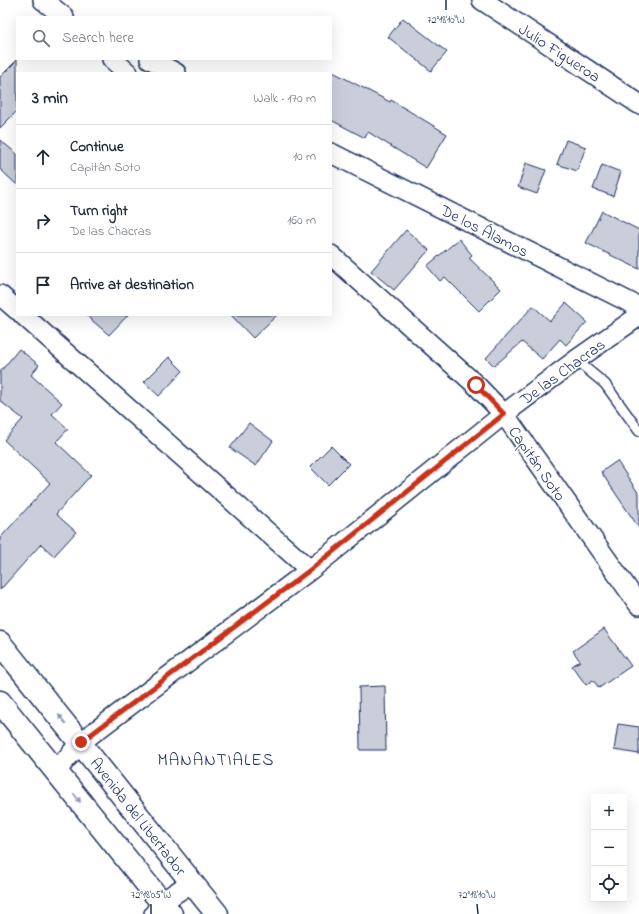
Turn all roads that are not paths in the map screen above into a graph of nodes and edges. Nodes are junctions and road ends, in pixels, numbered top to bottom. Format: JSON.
{"nodes":[{"id":1,"x":43,"y":0,"type":"edge"},
{"id":2,"x":482,"y":0,"type":"edge"},
{"id":3,"x":63,"y":16,"type":"edge"},
{"id":4,"x":113,"y":60,"type":"edge"},
{"id":5,"x":152,"y":60,"type":"edge"},
{"id":6,"x":127,"y":72,"type":"edge"},
{"id":7,"x":174,"y":72,"type":"edge"},
{"id":8,"x":639,"y":104,"type":"edge"},
{"id":9,"x":332,"y":154,"type":"edge"},
{"id":10,"x":332,"y":256,"type":"edge"},
{"id":11,"x":0,"y":295,"type":"edge"},
{"id":12,"x":639,"y":307,"type":"edge"},
{"id":13,"x":16,"y":309,"type":"edge"},
{"id":14,"x":24,"y":316,"type":"edge"},
{"id":15,"x":639,"y":316,"type":"edge"},
{"id":16,"x":576,"y":360,"type":"junction"},
{"id":17,"x":504,"y":414,"type":"junction"},
{"id":18,"x":639,"y":431,"type":"edge"},
{"id":19,"x":310,"y":570,"type":"junction"},
{"id":20,"x":639,"y":605,"type":"edge"},
{"id":21,"x":0,"y":643,"type":"edge"},
{"id":22,"x":0,"y":702,"type":"edge"},
{"id":23,"x":81,"y":742,"type":"junction"},
{"id":24,"x":56,"y":771,"type":"junction"},
{"id":25,"x":192,"y":882,"type":"junction"},
{"id":26,"x":162,"y":910,"type":"edge"},
{"id":27,"x":217,"y":914,"type":"edge"}],
"edges":[{"from":1,"to":3,"type":"street"},
{"from":2,"to":8,"type":"street","name":"Julio Figueroa"},
{"from":4,"to":6,"type":"street"},
{"from":5,"to":7,"type":"street"},
{"from":9,"to":12,"type":"street","name":"De los Álamos"},
{"from":10,"to":17,"type":"street","name":"Capitán Soto"},
{"from":11,"to":13,"type":"street"},
{"from":14,"to":19,"type":"street"},
{"from":15,"to":16,"type":"street","name":"De las Chacras"},
{"from":16,"to":17,"type":"street","name":"De las Chacras"},
{"from":16,"to":18,"type":"lane"},
{"from":17,"to":19,"type":"street","name":"De las Chacras"},
{"from":17,"to":20,"type":"street","name":"Capitán Soto"},
{"from":19,"to":23,"type":"street","name":"De las Chacras"},
{"from":23,"to":21,"type":"main road","name":"Avenida del Libertador","one_way":true},
{"from":22,"to":24,"type":"main road"},
{"from":23,"to":24,"type":"street","name":"De las Chacras"},
{"from":23,"to":25,"type":"main road","name":"Avenida del Libertador"},
{"from":24,"to":26,"type":"main road","one_way":true},
{"from":25,"to":26,"type":"street"},
{"from":25,"to":27,"type":"main road","name":"Avenida del Libertador"}]}
